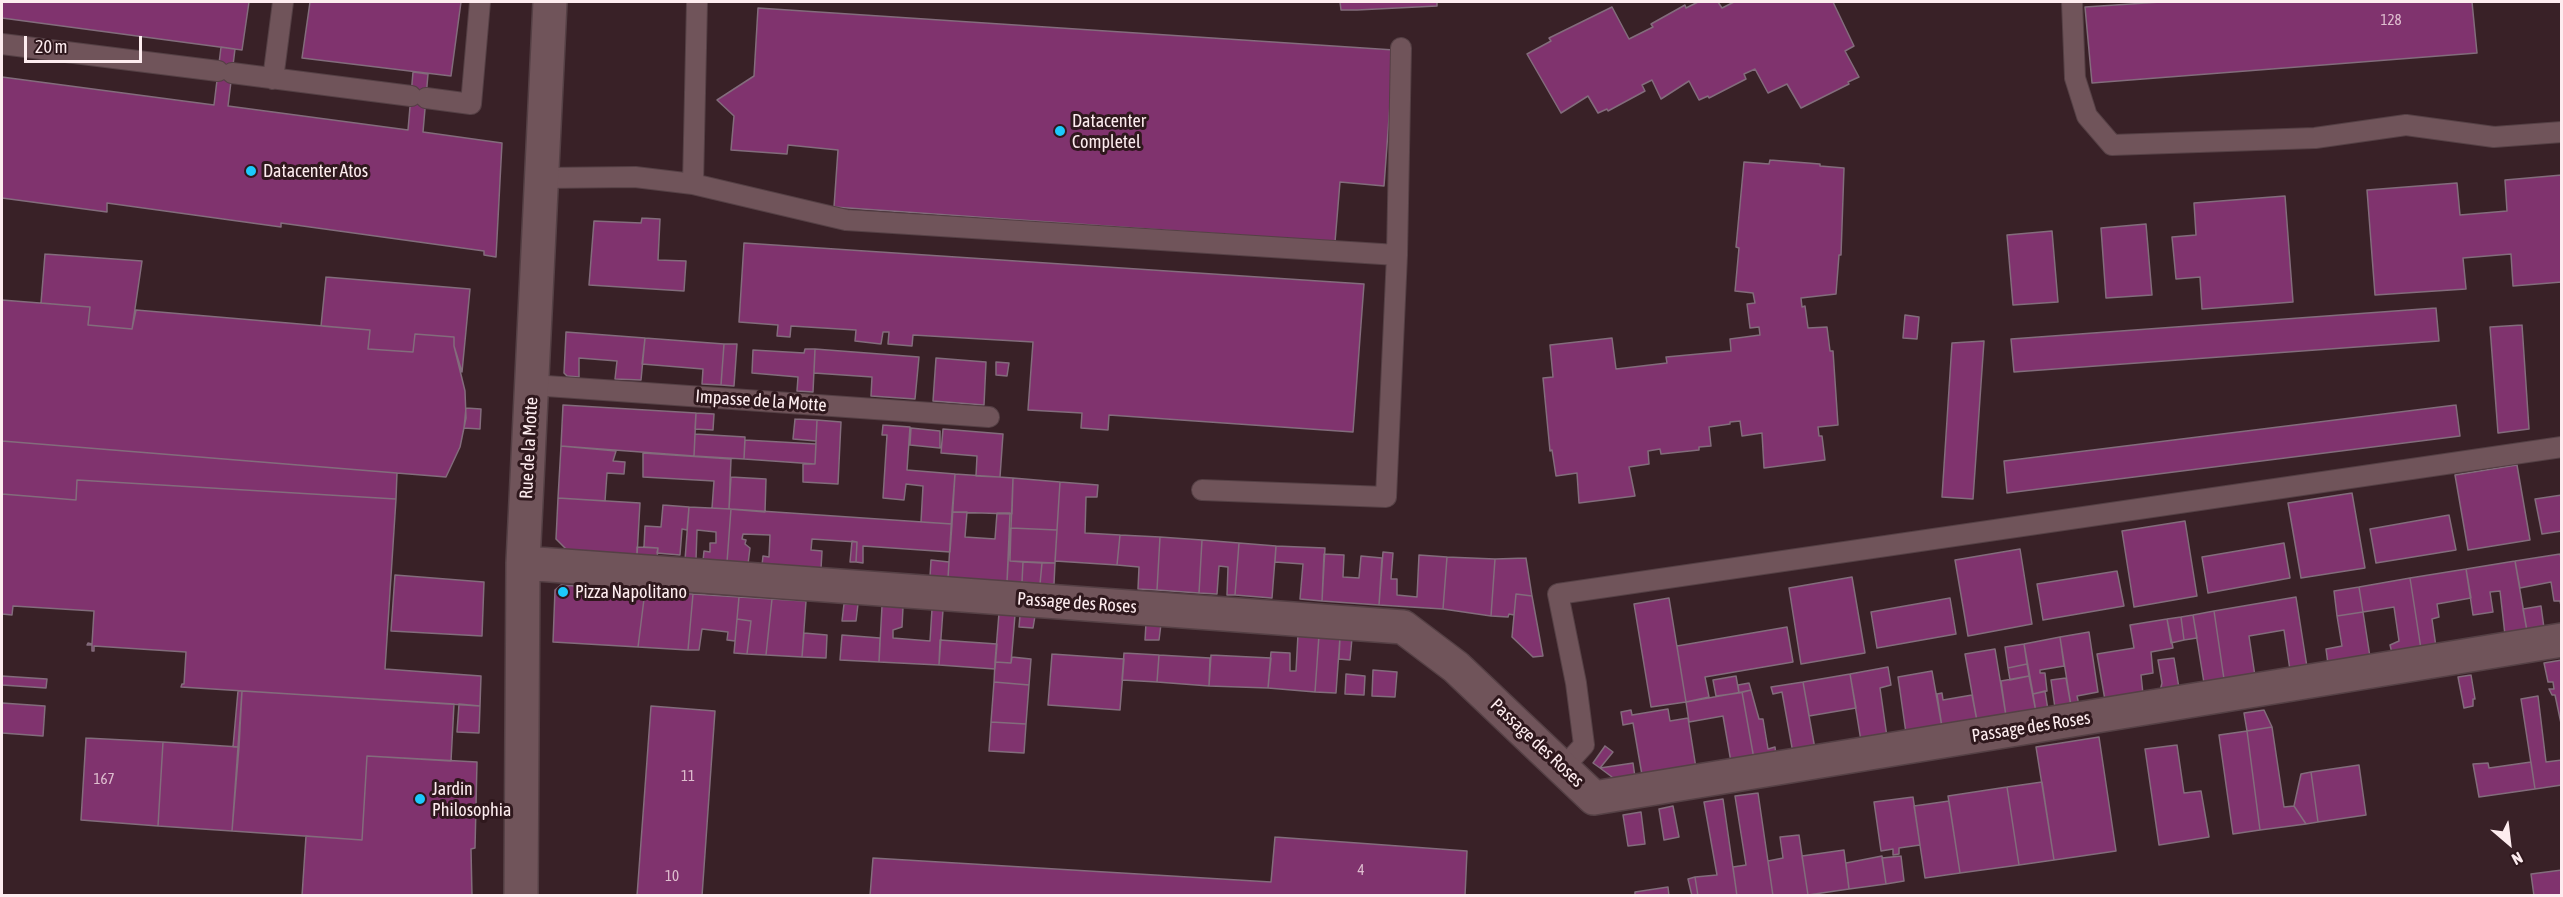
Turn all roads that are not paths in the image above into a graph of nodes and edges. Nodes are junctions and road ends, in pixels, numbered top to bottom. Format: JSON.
{"nodes":[{"id":1,"x":283,"y":2,"type":"edge"},
{"id":2,"x":480,"y":2,"type":"edge"},
{"id":3,"x":550,"y":2,"type":"edge"},
{"id":4,"x":697,"y":2,"type":"edge"},
{"id":5,"x":2072,"y":2,"type":"edge"},
{"id":6,"x":2,"y":44,"type":"edge"},
{"id":7,"x":1401,"y":48,"type":"dead end"},
{"id":8,"x":273,"y":79,"type":"junction"},
{"id":9,"x":2562,"y":132,"type":"edge"},
{"id":10,"x":542,"y":177,"type":"junction"},
{"id":11,"x":693,"y":184,"type":"junction"},
{"id":12,"x":1397,"y":255,"type":"junction"},
{"id":13,"x":532,"y":385,"type":"junction"},
{"id":14,"x":989,"y":417,"type":"dead end"},
{"id":15,"x":2562,"y":447,"type":"edge"},
{"id":16,"x":1202,"y":490,"type":"dead end"},
{"id":17,"x":523,"y":563,"type":"junction"},
{"id":18,"x":2562,"y":640,"type":"edge"},
{"id":19,"x":1563,"y":768,"type":"junction"},
{"id":20,"x":521,"y":896,"type":"edge"}],
"edges":[{"from":1,"to":8,"type":"lane"},
{"from":2,"to":8,"type":"lane"},
{"from":3,"to":10,"type":"street","name":"Rue de la Motte"},
{"from":4,"to":11,"type":"lane"},
{"from":5,"to":9,"type":"lane"},
{"from":6,"to":8,"type":"lane"},
{"from":7,"to":12,"type":"lane"},
{"from":10,"to":11,"type":"lane"},
{"from":10,"to":13,"type":"street","name":"Rue de la Motte"},
{"from":11,"to":12,"type":"lane"},
{"from":12,"to":16,"type":"lane"},
{"from":13,"to":14,"type":"lane","name":"Impasse de la Motte"},
{"from":13,"to":17,"type":"street","name":"Rue de la Motte"},
{"from":15,"to":19,"type":"lane"},
{"from":17,"to":19,"type":"street","name":"Passage des Roses"},
{"from":17,"to":20,"type":"street","name":"Rue de la Motte"},
{"from":18,"to":19,"type":"street","name":"Passage des Roses"}]}
